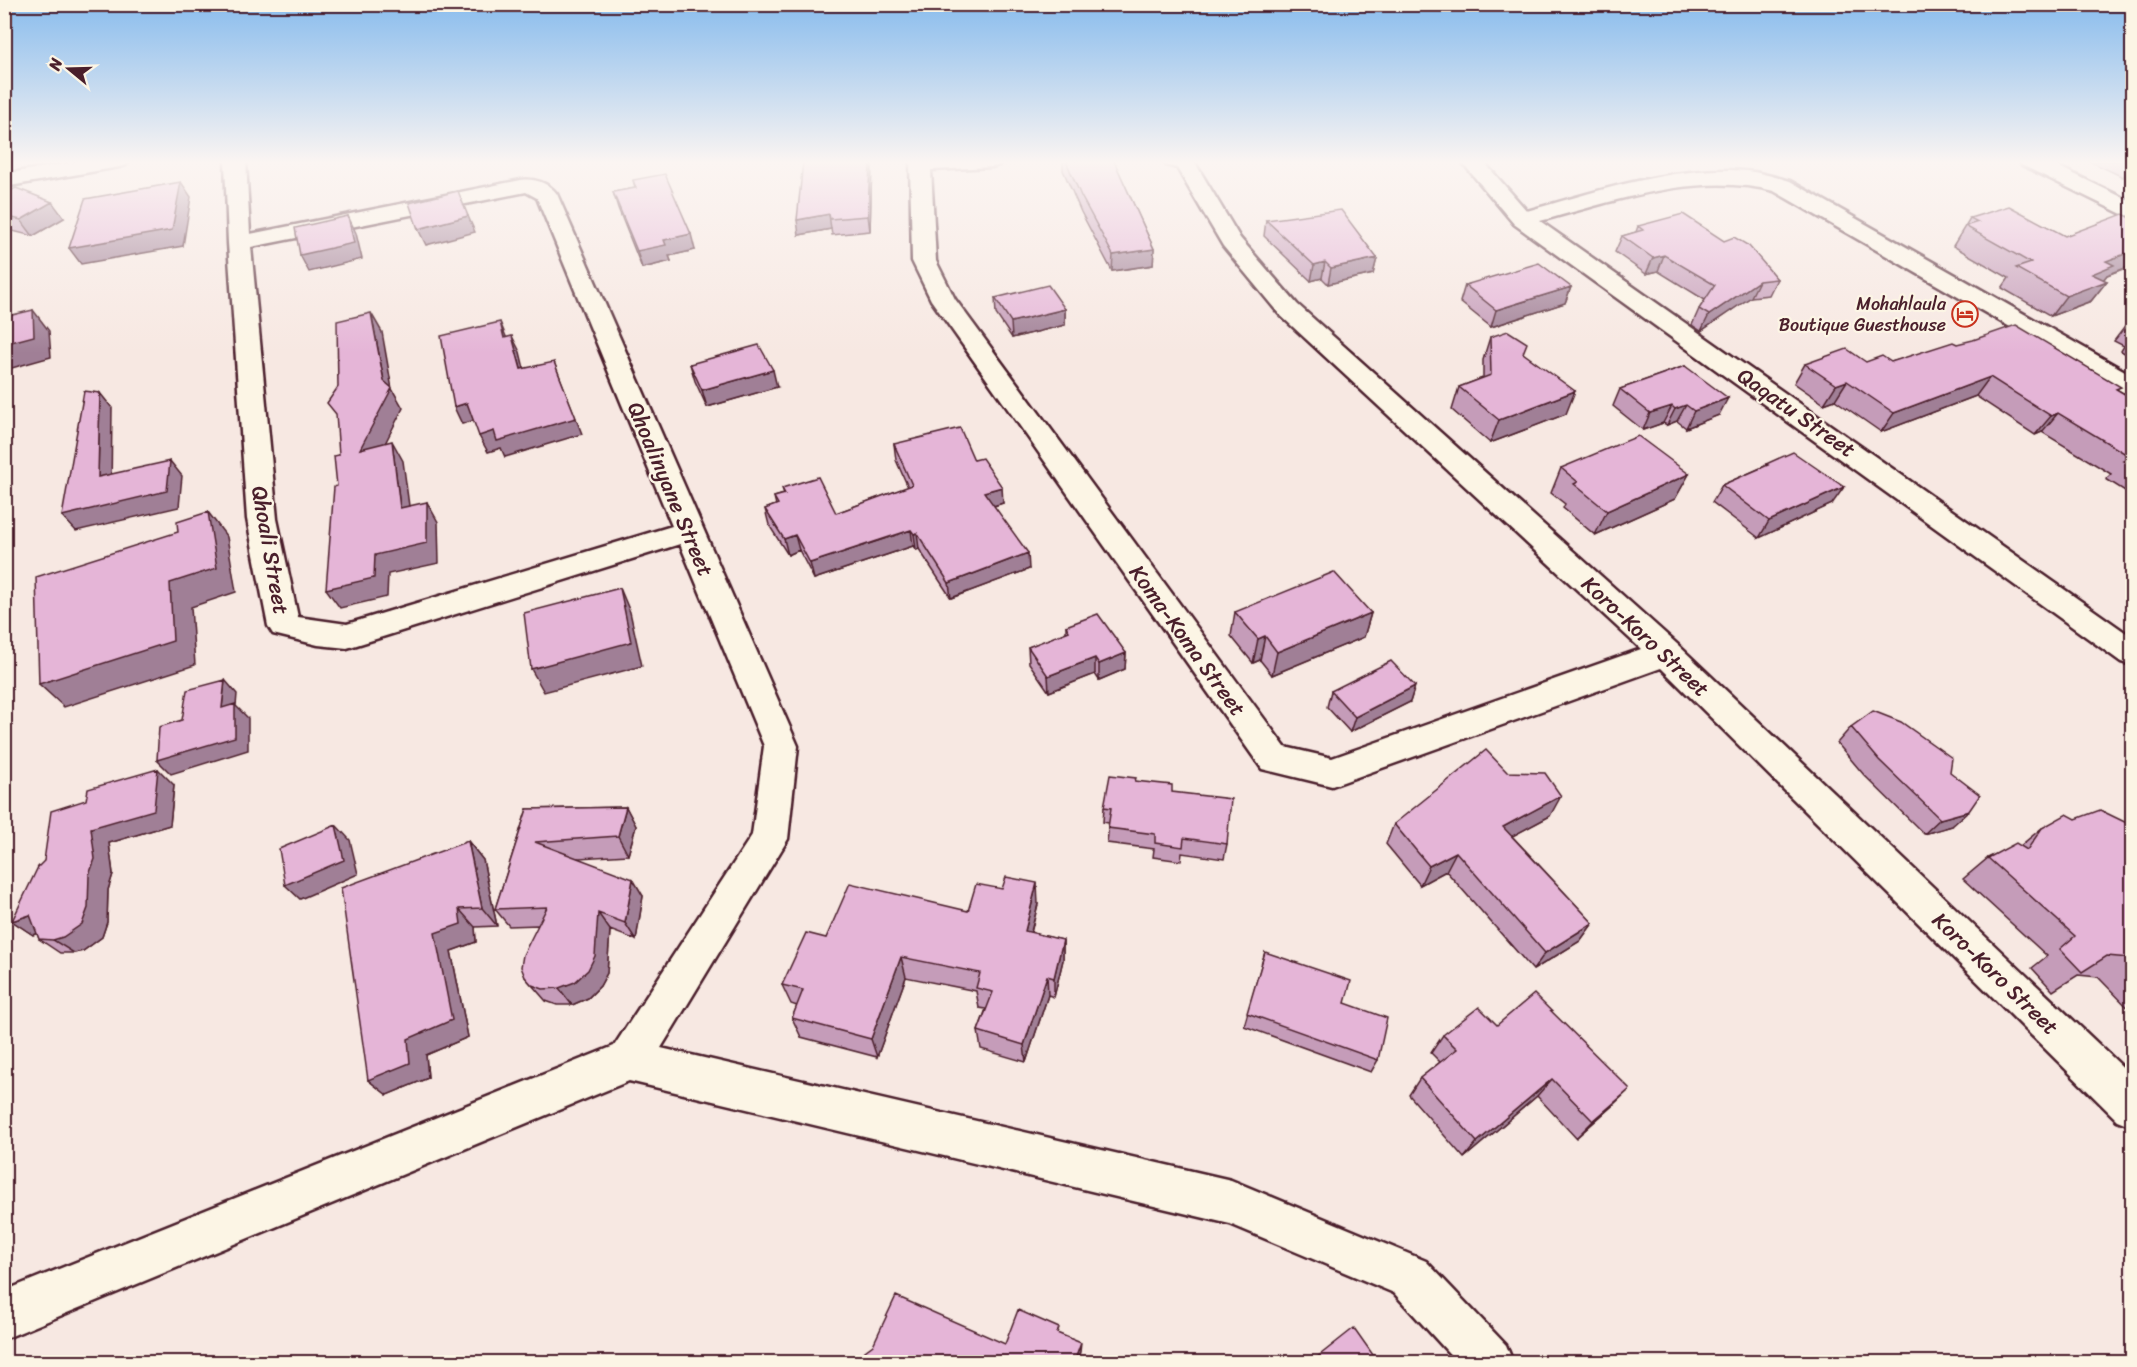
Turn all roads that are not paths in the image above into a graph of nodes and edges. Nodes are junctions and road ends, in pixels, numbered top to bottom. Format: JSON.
{"nodes":[{"id":1,"x":238,"y":225,"type":"edge"},
{"id":2,"x":329,"y":225,"type":"edge"},
{"id":3,"x":559,"y":225,"type":"edge"},
{"id":4,"x":923,"y":225,"type":"edge"},
{"id":5,"x":1221,"y":225,"type":"edge"},
{"id":6,"x":1530,"y":225,"type":"edge"},
{"id":7,"x":1850,"y":225,"type":"edge"},
{"id":8,"x":239,"y":243,"type":"junction"},
{"id":9,"x":2133,"y":386,"type":"edge"},
{"id":10,"x":689,"y":531,"type":"junction"},
{"id":11,"x":1666,"y":653,"type":"junction"},
{"id":12,"x":2133,"y":653,"type":"edge"},
{"id":13,"x":629,"y":1061,"type":"junction"},
{"id":14,"x":2133,"y":1106,"type":"edge"},
{"id":15,"x":4,"y":1316,"type":"edge"},
{"id":16,"x":1489,"y":1362,"type":"edge"}],
"edges":[{"from":1,"to":8,"type":"street","name":"Qhoali Street"},
{"from":2,"to":8,"type":"street","name":"Qhoalinyane Street"},
{"from":3,"to":10,"type":"street","name":"Qhoalinyane Street"},
{"from":4,"to":11,"type":"street","name":"Koma-Koma Street"},
{"from":5,"to":11,"type":"street","name":"Koro-Koro Street"},
{"from":6,"to":12,"type":"street","name":"Qaqatu Street"},
{"from":7,"to":9,"type":"street"},
{"from":8,"to":10,"type":"street","name":"Qhoali Street"},
{"from":10,"to":13,"type":"street","name":"Qhoalinyane Street"},
{"from":11,"to":14,"type":"street","name":"Koro-Koro Street"},
{"from":13,"to":15,"type":"street"},
{"from":13,"to":16,"type":"street"}]}
